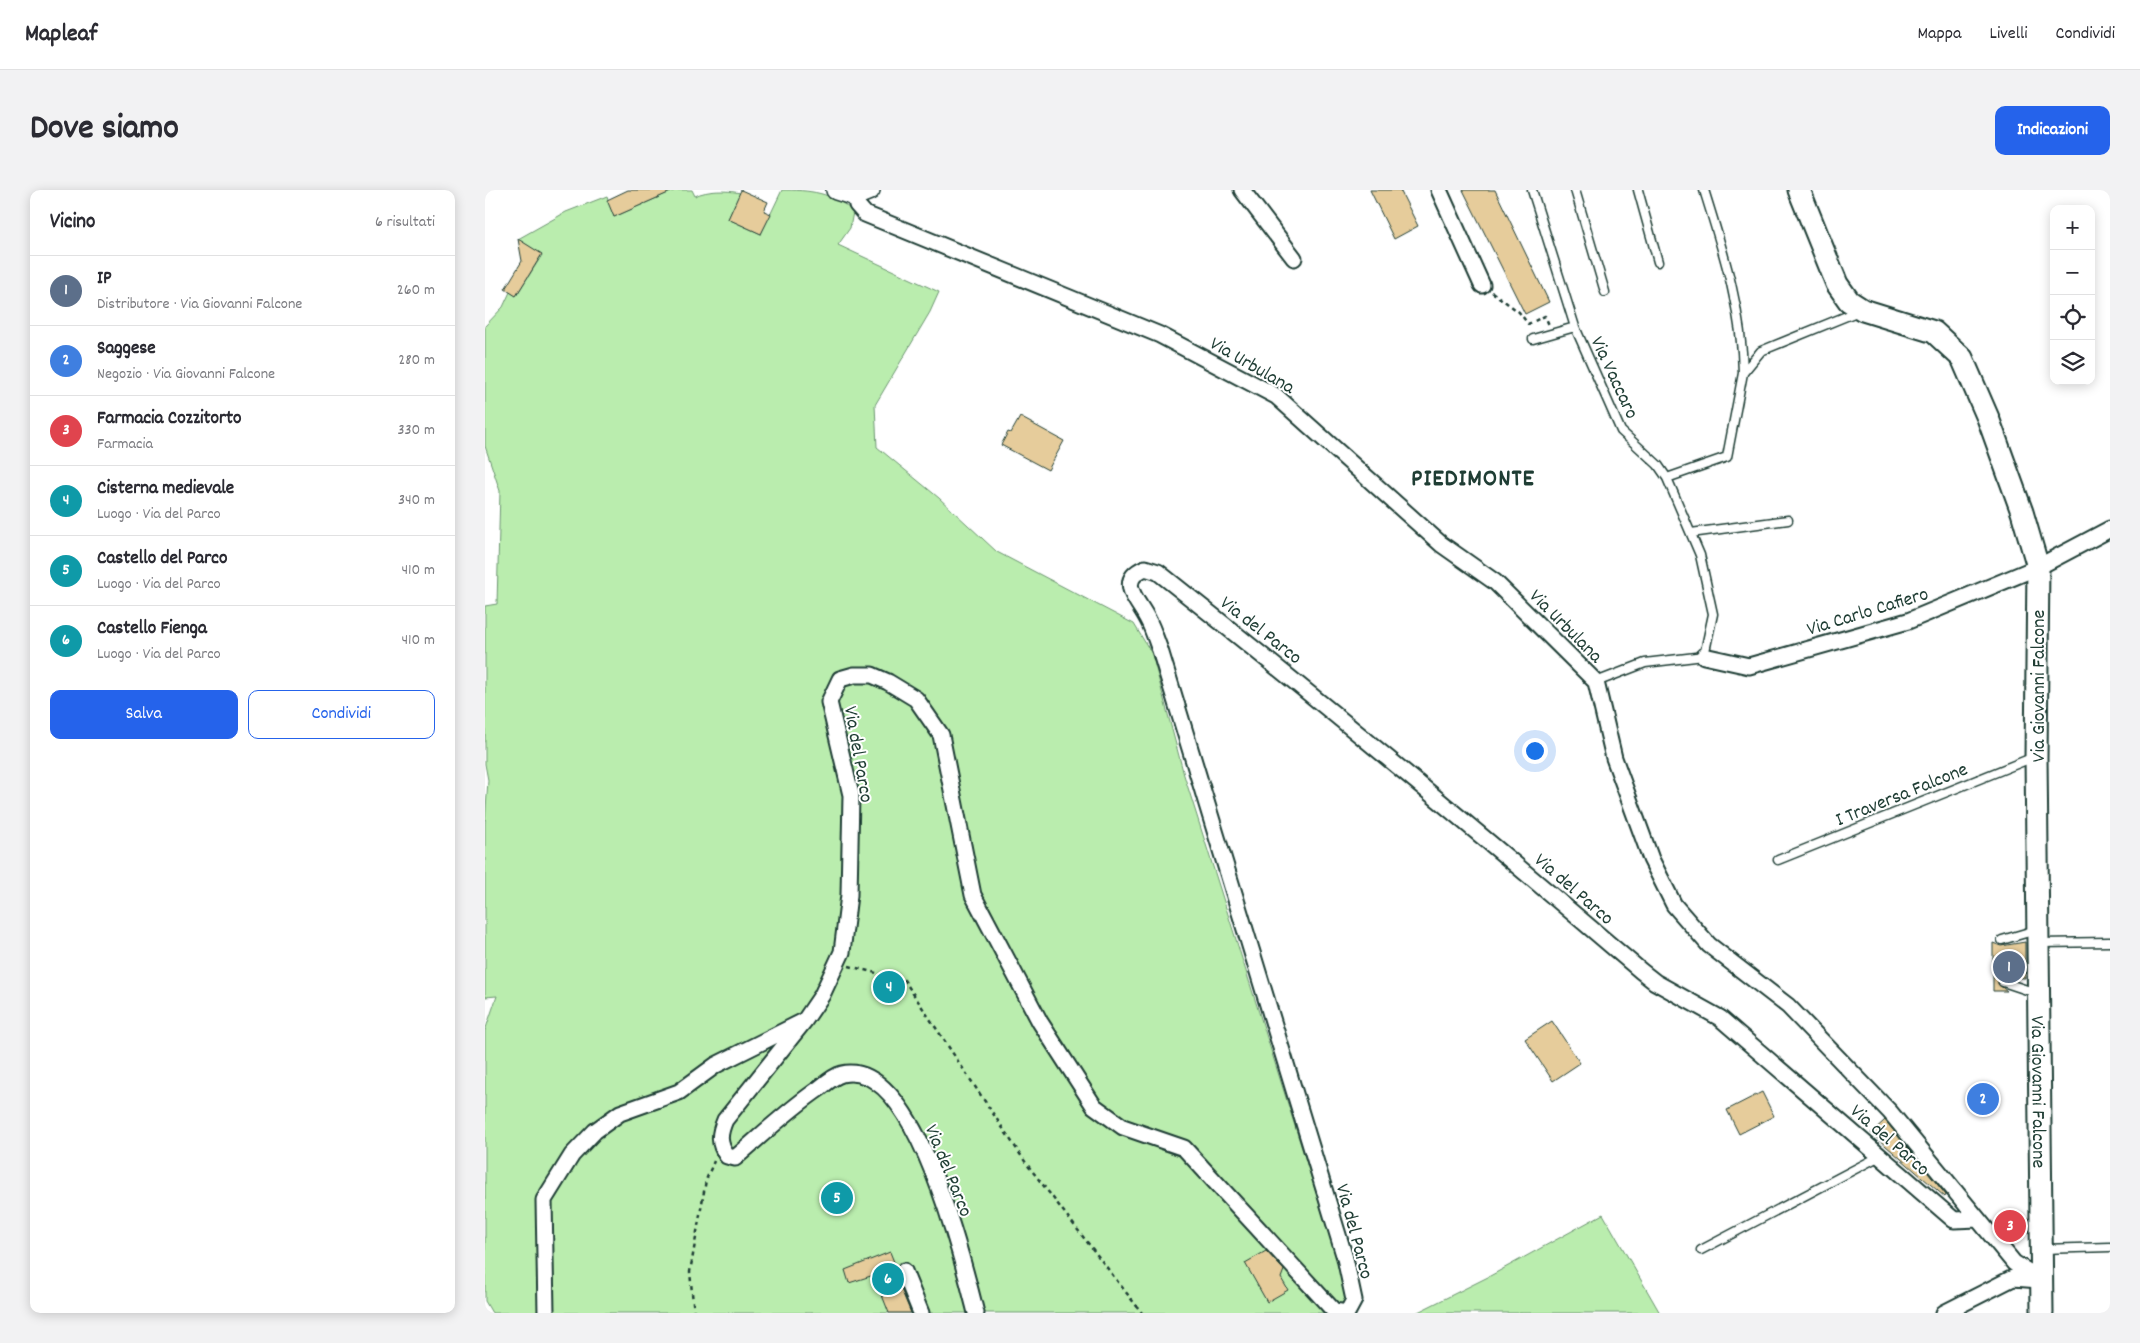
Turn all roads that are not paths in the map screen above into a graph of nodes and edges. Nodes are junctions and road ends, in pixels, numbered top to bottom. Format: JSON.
{"nodes":[{"id":1,"x":836,"y":190,"type":"edge"},
{"id":2,"x":1243,"y":190,"type":"edge"},
{"id":3,"x":1439,"y":190,"type":"edge"},
{"id":4,"x":1532,"y":190,"type":"edge"},
{"id":5,"x":1575,"y":190,"type":"edge"},
{"id":6,"x":1638,"y":190,"type":"edge"},
{"id":7,"x":1704,"y":190,"type":"edge"},
{"id":8,"x":1799,"y":190,"type":"edge"},
{"id":9,"x":862,"y":193,"type":"edge"},
{"id":10,"x":1294,"y":258,"type":"dead end"},
{"id":11,"x":1658,"y":262,"type":"dead end"},
{"id":12,"x":1482,"y":285,"type":"road end"},
{"id":13,"x":1605,"y":292,"type":"dead end"},
{"id":14,"x":1863,"y":310,"type":"junction"},
{"id":15,"x":1575,"y":327,"type":"junction"},
{"id":16,"x":1533,"y":339,"type":"dead end"},
{"id":17,"x":1743,"y":373,"type":"junction"},
{"id":18,"x":1667,"y":478,"type":"junction"},
{"id":19,"x":1788,"y":520,"type":"dead end"},
{"id":20,"x":2110,"y":529,"type":"edge"},
{"id":21,"x":1691,"y":533,"type":"junction"},
{"id":22,"x":2038,"y":567,"type":"junction"},
{"id":23,"x":1704,"y":656,"type":"junction"},
{"id":24,"x":1596,"y":682,"type":"junction"},
{"id":25,"x":2036,"y":757,"type":"junction"},
{"id":26,"x":1777,"y":860,"type":"dead end"},
{"id":27,"x":2040,"y":936,"type":"junction"},
{"id":28,"x":2002,"y":940,"type":"dead end"},
{"id":29,"x":2110,"y":942,"type":"edge"},
{"id":30,"x":2003,"y":982,"type":"dead end"},
{"id":31,"x":2040,"y":994,"type":"junction"},
{"id":32,"x":805,"y":1020,"type":"junction"},
{"id":33,"x":1880,"y":1156,"type":"junction"},
{"id":34,"x":1978,"y":1219,"type":"junction"},
{"id":35,"x":2110,"y":1247,"type":"edge"},
{"id":36,"x":2042,"y":1249,"type":"junction"},
{"id":37,"x":1701,"y":1250,"type":"dead end"},
{"id":38,"x":904,"y":1271,"type":"dead end"},
{"id":39,"x":2042,"y":1280,"type":"junction"},
{"id":40,"x":1335,"y":1312,"type":"edge"},
{"id":41,"x":546,"y":1313,"type":"edge"},
{"id":42,"x":921,"y":1313,"type":"edge"},
{"id":43,"x":976,"y":1313,"type":"edge"},
{"id":44,"x":1944,"y":1313,"type":"edge"},
{"id":45,"x":2042,"y":1313,"type":"edge"}],
"edges":[{"from":1,"to":9,"type":"street"},
{"from":2,"to":10,"type":"street"},
{"from":3,"to":12,"type":"street"},
{"from":4,"to":15,"type":"lane"},
{"from":5,"to":13,"type":"lane"},
{"from":6,"to":11,"type":"lane"},
{"from":7,"to":17,"type":"lane"},
{"from":8,"to":14,"type":"main road","name":"Via Giovanni Falcone"},
{"from":9,"to":24,"type":"street","name":"Via Urbulana"},
{"from":14,"to":17,"type":"lane"},
{"from":14,"to":22,"type":"main road","name":"Via Giovanni Falcone"},
{"from":15,"to":16,"type":"lane","name":"Via Vaccaro"},
{"from":15,"to":18,"type":"lane","name":"Via Vaccaro"},
{"from":17,"to":18,"type":"lane"},
{"from":18,"to":21,"type":"lane"},
{"from":19,"to":21,"type":"lane"},
{"from":20,"to":22,"type":"street","name":"Via Carlo Cafiero"},
{"from":21,"to":23,"type":"lane"},
{"from":22,"to":23,"type":"street","name":"Via Carlo Cafiero"},
{"from":22,"to":25,"type":"main road","name":"Via Giovanni Falcone"},
{"from":23,"to":24,"type":"lane"},
{"from":24,"to":34,"type":"street"},
{"from":25,"to":26,"type":"lane","name":"I Traversa Falcone"},
{"from":25,"to":27,"type":"main road","name":"Via Giovanni Falcone"},
{"from":27,"to":28,"type":"lane"},
{"from":27,"to":29,"type":"lane"},
{"from":27,"to":31,"type":"main road","name":"Via Giovanni Falcone"},
{"from":30,"to":31,"type":"lane"},
{"from":31,"to":36,"type":"main road","name":"Via Giovanni Falcone"},
{"from":32,"to":40,"type":"street","name":"Via del Parco"},
{"from":32,"to":41,"type":"street"},
{"from":32,"to":43,"type":"street","name":"Via del Parco"},
{"from":33,"to":34,"type":"street","name":"Via del Parco"},
{"from":33,"to":37,"type":"lane"},
{"from":33,"to":40,"type":"street","name":"Via del Parco"},
{"from":34,"to":39,"type":"street"},
{"from":35,"to":36,"type":"lane"},
{"from":36,"to":39,"type":"main road","name":"Via Giovanni Falcone"},
{"from":38,"to":42,"type":"street"},
{"from":39,"to":44,"type":"street"},
{"from":39,"to":45,"type":"main road","name":"Via Giovanni Falcone"}]}
